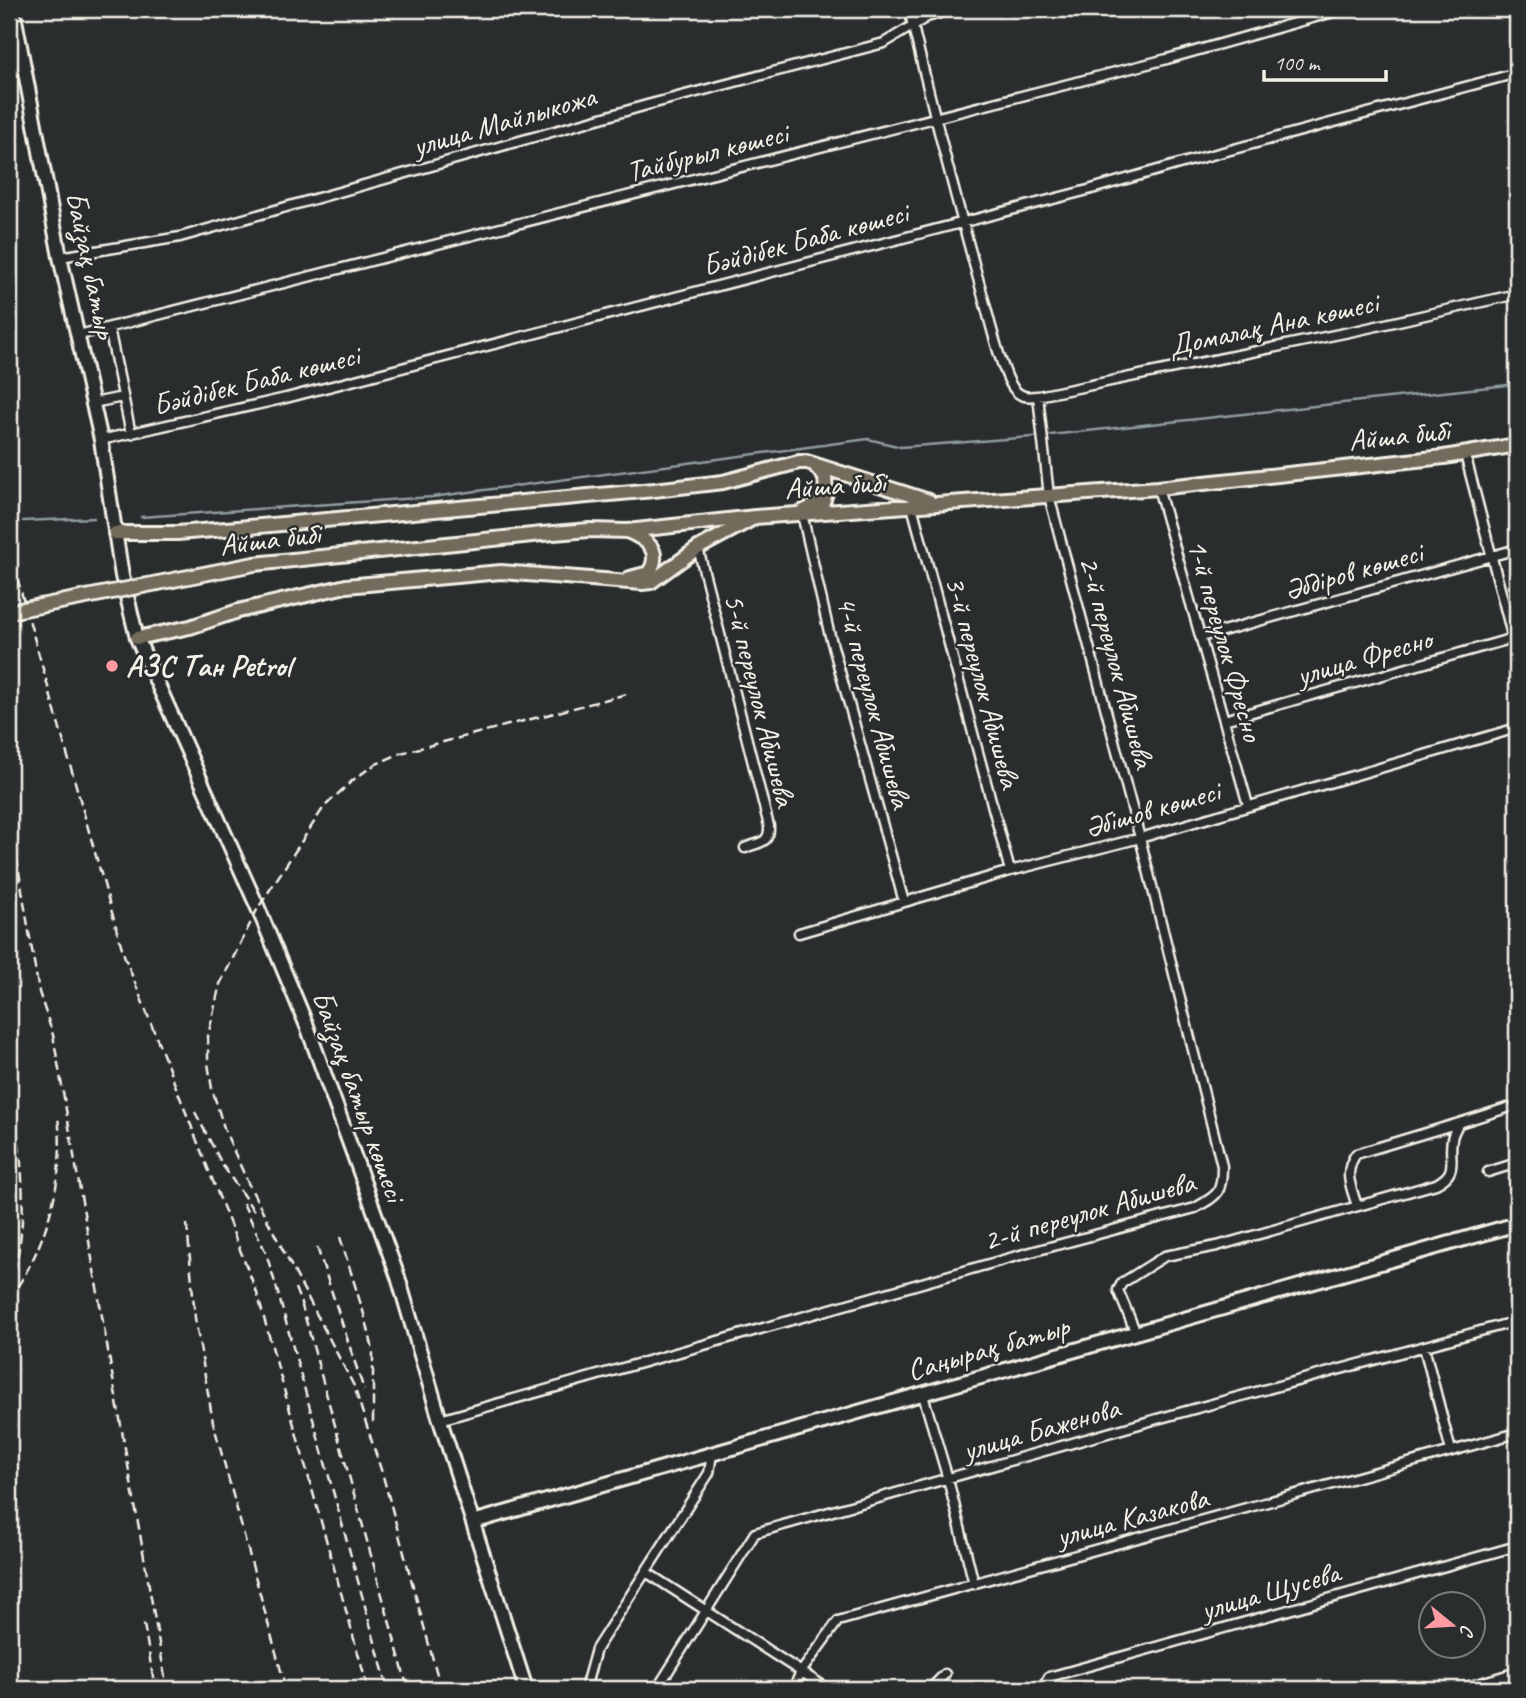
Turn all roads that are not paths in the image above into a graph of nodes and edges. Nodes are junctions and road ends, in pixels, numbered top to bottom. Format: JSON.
{"nodes":[{"id":1,"x":13,"y":9,"type":"edge"},
{"id":2,"x":909,"y":9,"type":"edge"},
{"id":3,"x":953,"y":9,"type":"edge"},
{"id":4,"x":1344,"y":9,"type":"edge"},
{"id":5,"x":914,"y":27,"type":"junction"},
{"id":6,"x":1517,"y":73,"type":"edge"},
{"id":7,"x":936,"y":118,"type":"junction"},
{"id":8,"x":962,"y":221,"type":"junction"},
{"id":9,"x":61,"y":257,"type":"junction"},
{"id":10,"x":1517,"y":294,"type":"edge"},
{"id":11,"x":110,"y":328,"type":"junction"},
{"id":12,"x":79,"y":335,"type":"junction"},
{"id":13,"x":1038,"y":396,"type":"junction"},
{"id":14,"x":123,"y":397,"type":"junction"},
{"id":15,"x":93,"y":403,"type":"junction"},
{"id":16,"x":131,"y":434,"type":"junction"},
{"id":17,"x":102,"y":440,"type":"junction"},
{"id":18,"x":1517,"y":445,"type":"edge"},
{"id":19,"x":1465,"y":454,"type":"junction"},
{"id":20,"x":807,"y":462,"type":"junction"},
{"id":21,"x":1158,"y":488,"type":"junction"},
{"id":22,"x":1049,"y":496,"type":"junction"},
{"id":23,"x":936,"y":503,"type":"junction"},
{"id":24,"x":912,"y":506,"type":"junction"},
{"id":25,"x":798,"y":514,"type":"junction"},
{"id":26,"x":755,"y":517,"type":"junction"},
{"id":27,"x":627,"y":531,"type":"junction"},
{"id":28,"x":115,"y":533,"type":"junction"},
{"id":29,"x":698,"y":548,"type":"junction"},
{"id":30,"x":1517,"y":549,"type":"edge"},
{"id":31,"x":1492,"y":556,"type":"junction"},
{"id":32,"x":616,"y":581,"type":"junction"},
{"id":33,"x":9,"y":612,"type":"edge"},
{"id":34,"x":1201,"y":637,"type":"junction"},
{"id":35,"x":137,"y":638,"type":"junction"},
{"id":36,"x":1515,"y":638,"type":"edge"},
{"id":37,"x":1517,"y":654,"type":"edge"},
{"id":38,"x":1224,"y":720,"type":"junction"},
{"id":39,"x":1517,"y":728,"type":"edge"},
{"id":40,"x":1248,"y":805,"type":"junction"},
{"id":41,"x":1140,"y":838,"type":"junction"},
{"id":42,"x":745,"y":848,"type":"dead end"},
{"id":43,"x":1010,"y":871,"type":"junction"},
{"id":44,"x":904,"y":902,"type":"junction"},
{"id":45,"x":799,"y":933,"type":"dead end"},
{"id":46,"x":1507,"y":1108,"type":"dead end"},
{"id":47,"x":1459,"y":1123,"type":"junction"},
{"id":48,"x":1517,"y":1163,"type":"edge"},
{"id":49,"x":1488,"y":1172,"type":"dead end"},
{"id":50,"x":1357,"y":1206,"type":"junction"},
{"id":51,"x":1517,"y":1224,"type":"edge"},
{"id":52,"x":1517,"y":1321,"type":"edge"},
{"id":53,"x":1136,"y":1333,"type":"junction"},
{"id":54,"x":1423,"y":1347,"type":"junction"},
{"id":55,"x":923,"y":1395,"type":"junction"},
{"id":56,"x":440,"y":1420,"type":"junction"},
{"id":57,"x":1517,"y":1433,"type":"edge"},
{"id":58,"x":1451,"y":1451,"type":"junction"},
{"id":59,"x":712,"y":1454,"type":"junction"},
{"id":60,"x":948,"y":1479,"type":"junction"},
{"id":61,"x":473,"y":1522,"type":"junction"},
{"id":62,"x":1517,"y":1546,"type":"edge"},
{"id":63,"x":646,"y":1572,"type":"junction"},
{"id":64,"x":974,"y":1584,"type":"junction"},
{"id":65,"x":707,"y":1611,"type":"junction"},
{"id":66,"x":801,"y":1672,"type":"junction"},
{"id":67,"x":1517,"y":1672,"type":"edge"},
{"id":68,"x":945,"y":1674,"type":"dead end"},
{"id":69,"x":1482,"y":1687,"type":"edge"},
{"id":70,"x":526,"y":1689,"type":"edge"},
{"id":71,"x":585,"y":1689,"type":"edge"},
{"id":72,"x":657,"y":1689,"type":"edge"},
{"id":73,"x":793,"y":1689,"type":"edge"},
{"id":74,"x":828,"y":1689,"type":"edge"},
{"id":75,"x":930,"y":1689,"type":"edge"},
{"id":76,"x":1042,"y":1689,"type":"edge"},
{"id":77,"x":1461,"y":1689,"type":"edge"}],
"edges":[{"from":1,"to":9,"type":"street","name":"Байзақ батыр"},
{"from":2,"to":5,"type":"street"},
{"from":3,"to":5,"type":"street","name":"улица Майлыкожа"},
{"from":4,"to":7,"type":"street","name":"Тайбурыл көшесі"},
{"from":5,"to":7,"type":"street"},
{"from":5,"to":9,"type":"street","name":"улица Майлыкожа"},
{"from":6,"to":8,"type":"street","name":"Бәйдібек Баба көшесі"},
{"from":7,"to":8,"type":"street"},
{"from":7,"to":11,"type":"street","name":"Тайбурыл көшесі"},
{"from":8,"to":13,"type":"street"},
{"from":8,"to":16,"type":"street","name":"Бәйдібек Баба көшесі"},
{"from":9,"to":12,"type":"street","name":"Байзақ батыр"},
{"from":10,"to":13,"type":"street","name":"Домалақ Ана көшесі"},
{"from":11,"to":12,"type":"street","name":"Тайбурыл көшесі"},
{"from":11,"to":14,"type":"street"},
{"from":12,"to":15,"type":"street","name":"Байзақ батыр"},
{"from":13,"to":22,"type":"street","name":"2-й переулок Абишева"},
{"from":14,"to":15,"type":"street"},
{"from":14,"to":16,"type":"street"},
{"from":15,"to":17,"type":"street","name":"Байзақ батыр"},
{"from":16,"to":17,"type":"street","name":"Бәйдібек Баба көшесі"},
{"from":17,"to":28,"type":"street","name":"Байзақ батыр"},
{"from":18,"to":19,"type":"main road","name":"Айша бибі"},
{"from":19,"to":21,"type":"main road","name":"Айша бибі"},
{"from":19,"to":31,"type":"street"},
{"from":20,"to":23,"type":"main road"},
{"from":20,"to":25,"type":"main road"},
{"from":20,"to":28,"type":"main road"},
{"from":21,"to":22,"type":"main road","name":"Айша бибі"},
{"from":21,"to":34,"type":"street","name":"1-й переулок Фресно"},
{"from":22,"to":23,"type":"main road","name":"Айша бибі"},
{"from":22,"to":41,"type":"street","name":"2-й переулок Абишева"},
{"from":23,"to":24,"type":"main road","name":"Айша бибі"},
{"from":24,"to":25,"type":"main road","name":"Айша бибі"},
{"from":24,"to":43,"type":"street","name":"3-й переулок Абишева"},
{"from":25,"to":26,"type":"main road","name":"Айша бибі"},
{"from":25,"to":44,"type":"street","name":"4-й переулок Абишева"},
{"from":26,"to":27,"type":"main road","name":"Айша бибі"},
{"from":26,"to":29,"type":"main road"},
{"from":27,"to":32,"type":"main road"},
{"from":27,"to":33,"type":"main road","name":"Айша бибі","bridge":true},
{"from":28,"to":35,"type":"street","name":"Байзақ батыр көшесі"},
{"from":29,"to":32,"type":"main road"},
{"from":29,"to":42,"type":"street","name":"5-й переулок Абишева"},
{"from":30,"to":31,"type":"street","name":"Әбдіров көшесі"},
{"from":31,"to":34,"type":"street","name":"Әбдіров көшесі"},
{"from":31,"to":36,"type":"street"},
{"from":32,"to":35,"type":"main road"},
{"from":34,"to":38,"type":"street","name":"1-й переулок Фресно"},
{"from":35,"to":56,"type":"street","name":"Байзақ батыр көшесі"},
{"from":36,"to":37,"type":"street"},
{"from":36,"to":38,"type":"street","name":"улица Фресно"},
{"from":38,"to":40,"type":"street","name":"1-й переулок Фресно"},
{"from":39,"to":40,"type":"street","name":"Әбішов көшесі"},
{"from":40,"to":41,"type":"street","name":"Әбішов көшесі"},
{"from":41,"to":43,"type":"street","name":"Әбішов көшесі"},
{"from":41,"to":56,"type":"street","name":"2-й переулок Абишева"},
{"from":43,"to":44,"type":"street","name":"Әбішов көшесі"},
{"from":44,"to":45,"type":"street","name":"Әбішов көшесі"},
{"from":46,"to":47,"type":"street"},
{"from":47,"to":50,"type":"street"},
{"from":47,"to":50,"type":"street"},
{"from":48,"to":49,"type":"street"},
{"from":50,"to":53,"type":"street"},
{"from":51,"to":53,"type":"street","name":"Саңырақ батыр"},
{"from":52,"to":54,"type":"street","name":"улица Баженова"},
{"from":53,"to":55,"type":"street","name":"Саңырақ батыр"},
{"from":54,"to":58,"type":"street"},
{"from":54,"to":60,"type":"street","name":"улица Баженова"},
{"from":55,"to":59,"type":"street","name":"Саңырақ батыр"},
{"from":55,"to":60,"type":"street"},
{"from":56,"to":61,"type":"street","name":"Байзақ батыр көшесі"},
{"from":57,"to":58,"type":"street","name":"улица Казакова"},
{"from":58,"to":64,"type":"street","name":"улица Казакова"},
{"from":59,"to":61,"type":"street","name":"Саңырақ батыр"},
{"from":59,"to":63,"type":"street"},
{"from":60,"to":64,"type":"street"},
{"from":60,"to":65,"type":"street","name":"улица Баженова"},
{"from":61,"to":70,"type":"street","name":"Байзақ батыр көшесі"},
{"from":62,"to":76,"type":"street","name":"улица Щусева"},
{"from":63,"to":65,"type":"street"},
{"from":63,"to":71,"type":"street"},
{"from":64,"to":66,"type":"street","name":"улица Казакова"},
{"from":65,"to":66,"type":"street"},
{"from":65,"to":72,"type":"street","name":"улица Баженова"},
{"from":66,"to":73,"type":"street","name":"улица Казакова"},
{"from":66,"to":74,"type":"street"},
{"from":67,"to":69,"type":"street"},
{"from":68,"to":75,"type":"street"},
{"from":69,"to":77,"type":"street"}]}
